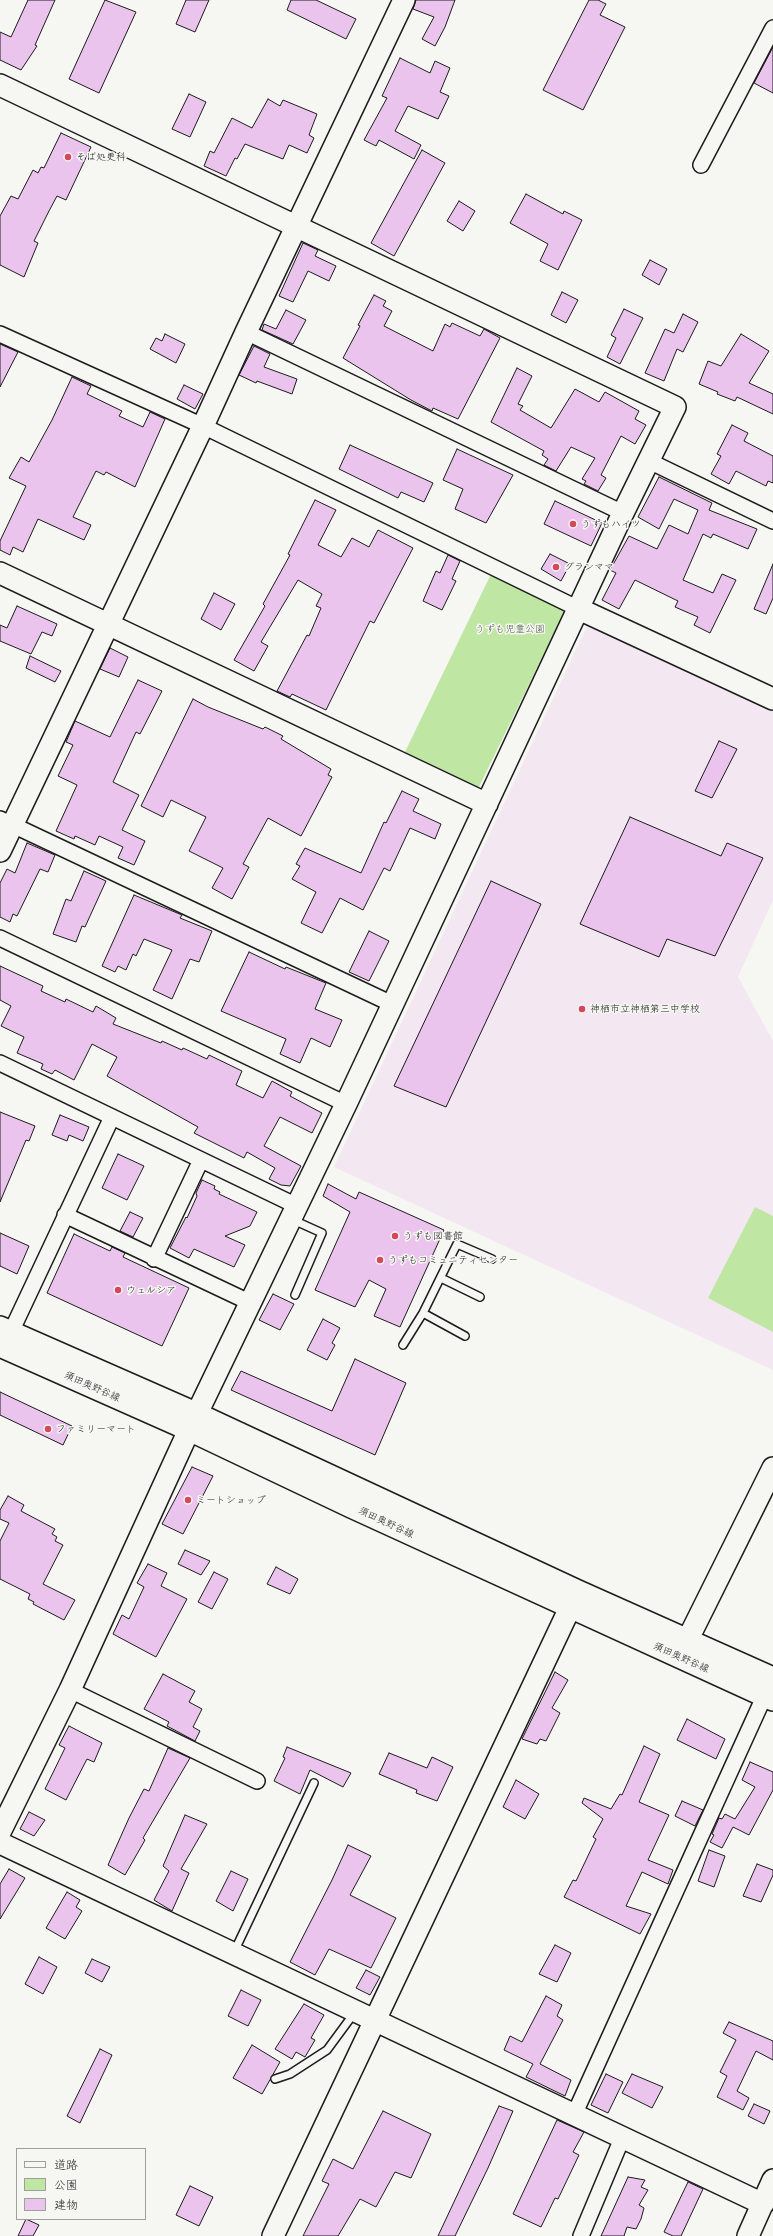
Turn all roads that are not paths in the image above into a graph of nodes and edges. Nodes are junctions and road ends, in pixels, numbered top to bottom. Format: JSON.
{"nodes":[{"id":1,"x":404,"y":0,"type":"edge"},
{"id":2,"x":773,"y":28,"type":"edge"},
{"id":3,"x":0,"y":85,"type":"edge"},
{"id":4,"x":701,"y":165,"type":"dead end"},
{"id":5,"x":297,"y":226,"type":"junction"},
{"id":6,"x":246,"y":332,"type":"junction"},
{"id":7,"x":0,"y":334,"type":"edge"},
{"id":8,"x":203,"y":426,"type":"junction"},
{"id":9,"x":649,"y":461,"type":"junction"},
{"id":10,"x":623,"y":513,"type":"junction"},
{"id":11,"x":773,"y":521,"type":"edge"},
{"id":12,"x":0,"y":573,"type":"edge"},
{"id":13,"x":579,"y":610,"type":"junction"},
{"id":14,"x":107,"y":624,"type":"junction"},
{"id":15,"x":773,"y":699,"type":"edge"},
{"id":16,"x":487,"y":804,"type":"junction"},
{"id":17,"x":6,"y":822,"type":"edge"},
{"id":18,"x":0,"y":851,"type":"edge"},
{"id":19,"x":0,"y":938,"type":"edge"},
{"id":20,"x":392,"y":1004,"type":"junction"},
{"id":21,"x":0,"y":1063,"type":"edge"},
{"id":22,"x":346,"y":1104,"type":"junction"},
{"id":23,"x":112,"y":1117,"type":"junction"},
{"id":24,"x":201,"y":1160,"type":"junction"},
{"id":25,"x":294,"y":1213,"type":"junction"},
{"id":26,"x":65,"y":1215,"type":"junction"},
{"id":27,"x":154,"y":1259,"type":"junction"},
{"id":28,"x":492,"y":1259,"type":"dead end"},
{"id":29,"x":440,"y":1278,"type":"junction"},
{"id":30,"x":295,"y":1295,"type":"dead end"},
{"id":31,"x":480,"y":1297,"type":"dead end"},
{"id":32,"x":251,"y":1303,"type":"junction"},
{"id":33,"x":423,"y":1313,"type":"junction"},
{"id":34,"x":465,"y":1336,"type":"dead end"},
{"id":35,"x":3,"y":1341,"type":"edge"},
{"id":36,"x":403,"y":1345,"type":"dead end"},
{"id":37,"x":194,"y":1422,"type":"junction"},
{"id":38,"x":773,"y":1468,"type":"edge"},
{"id":39,"x":573,"y":1599,"type":"junction"},
{"id":40,"x":683,"y":1648,"type":"junction"},
{"id":41,"x":771,"y":1688,"type":"edge"},
{"id":42,"x":70,"y":1690,"type":"junction"},
{"id":43,"x":257,"y":1781,"type":"dead end"},
{"id":44,"x":314,"y":1783,"type":"dead end"},
{"id":45,"x":0,"y":1832,"type":"edge"},
{"id":46,"x":0,"y":1843,"type":"edge"},
{"id":47,"x":233,"y":1954,"type":"junction"},
{"id":48,"x":355,"y":2012,"type":"junction"},
{"id":49,"x":374,"y":2022,"type":"junction"},
{"id":50,"x":275,"y":2079,"type":"dead end"},
{"id":51,"x":574,"y":2115,"type":"junction"},
{"id":52,"x":623,"y":2137,"type":"junction"},
{"id":53,"x":773,"y":2180,"type":"edge"},
{"id":54,"x":768,"y":2206,"type":"edge"},
{"id":55,"x":273,"y":2236,"type":"edge"},
{"id":56,"x":581,"y":2236,"type":"edge"},
{"id":57,"x":748,"y":2236,"type":"edge"}],
"edges":[{"from":1,"to":5,"type":"street"},
{"from":2,"to":4,"type":"street"},
{"from":3,"to":5,"type":"street"},
{"from":5,"to":6,"type":"street"},
{"from":5,"to":9,"type":"street"},
{"from":6,"to":8,"type":"street"},
{"from":6,"to":10,"type":"street"},
{"from":7,"to":8,"type":"street"},
{"from":8,"to":13,"type":"street"},
{"from":8,"to":14,"type":"street"},
{"from":9,"to":10,"type":"street"},
{"from":9,"to":11,"type":"street"},
{"from":10,"to":13,"type":"street"},
{"from":12,"to":14,"type":"street"},
{"from":13,"to":15,"type":"street"},
{"from":13,"to":16,"type":"street"},
{"from":14,"to":16,"type":"street"},
{"from":14,"to":17,"type":"street"},
{"from":16,"to":20,"type":"street"},
{"from":17,"to":18,"type":"street"},
{"from":17,"to":20,"type":"street"},
{"from":19,"to":22,"type":"street"},
{"from":20,"to":22,"type":"street"},
{"from":21,"to":23,"type":"street"},
{"from":22,"to":25,"type":"street"},
{"from":23,"to":24,"type":"street"},
{"from":23,"to":26,"type":"street"},
{"from":24,"to":25,"type":"street"},
{"from":24,"to":27,"type":"street"},
{"from":25,"to":30,"type":"lane"},
{"from":25,"to":32,"type":"street"},
{"from":26,"to":27,"type":"street"},
{"from":26,"to":35,"type":"street"},
{"from":27,"to":32,"type":"street"},
{"from":28,"to":29,"type":"lane"},
{"from":29,"to":31,"type":"lane"},
{"from":29,"to":33,"type":"lane"},
{"from":32,"to":37,"type":"street"},
{"from":33,"to":34,"type":"lane"},
{"from":33,"to":36,"type":"lane"},
{"from":35,"to":37,"type":"street","name":"須田奥野谷線"},
{"from":37,"to":39,"type":"street","name":"須田奥野谷線"},
{"from":37,"to":42,"type":"street"},
{"from":38,"to":40,"type":"street"},
{"from":39,"to":40,"type":"street","name":"須田奥野谷線"},
{"from":39,"to":49,"type":"street"},
{"from":40,"to":41,"type":"street","name":"須田奥野谷線"},
{"from":41,"to":51,"type":"street"},
{"from":42,"to":43,"type":"street"},
{"from":42,"to":45,"type":"street"},
{"from":44,"to":47,"type":"lane"},
{"from":46,"to":47,"type":"street"},
{"from":47,"to":48,"type":"street"},
{"from":48,"to":49,"type":"street"},
{"from":48,"to":50,"type":"lane"},
{"from":49,"to":51,"type":"street"},
{"from":49,"to":55,"type":"street"},
{"from":51,"to":52,"type":"street"},
{"from":52,"to":54,"type":"street"},
{"from":52,"to":56,"type":"street"},
{"from":53,"to":54,"type":"street"},
{"from":54,"to":57,"type":"street"}]}
